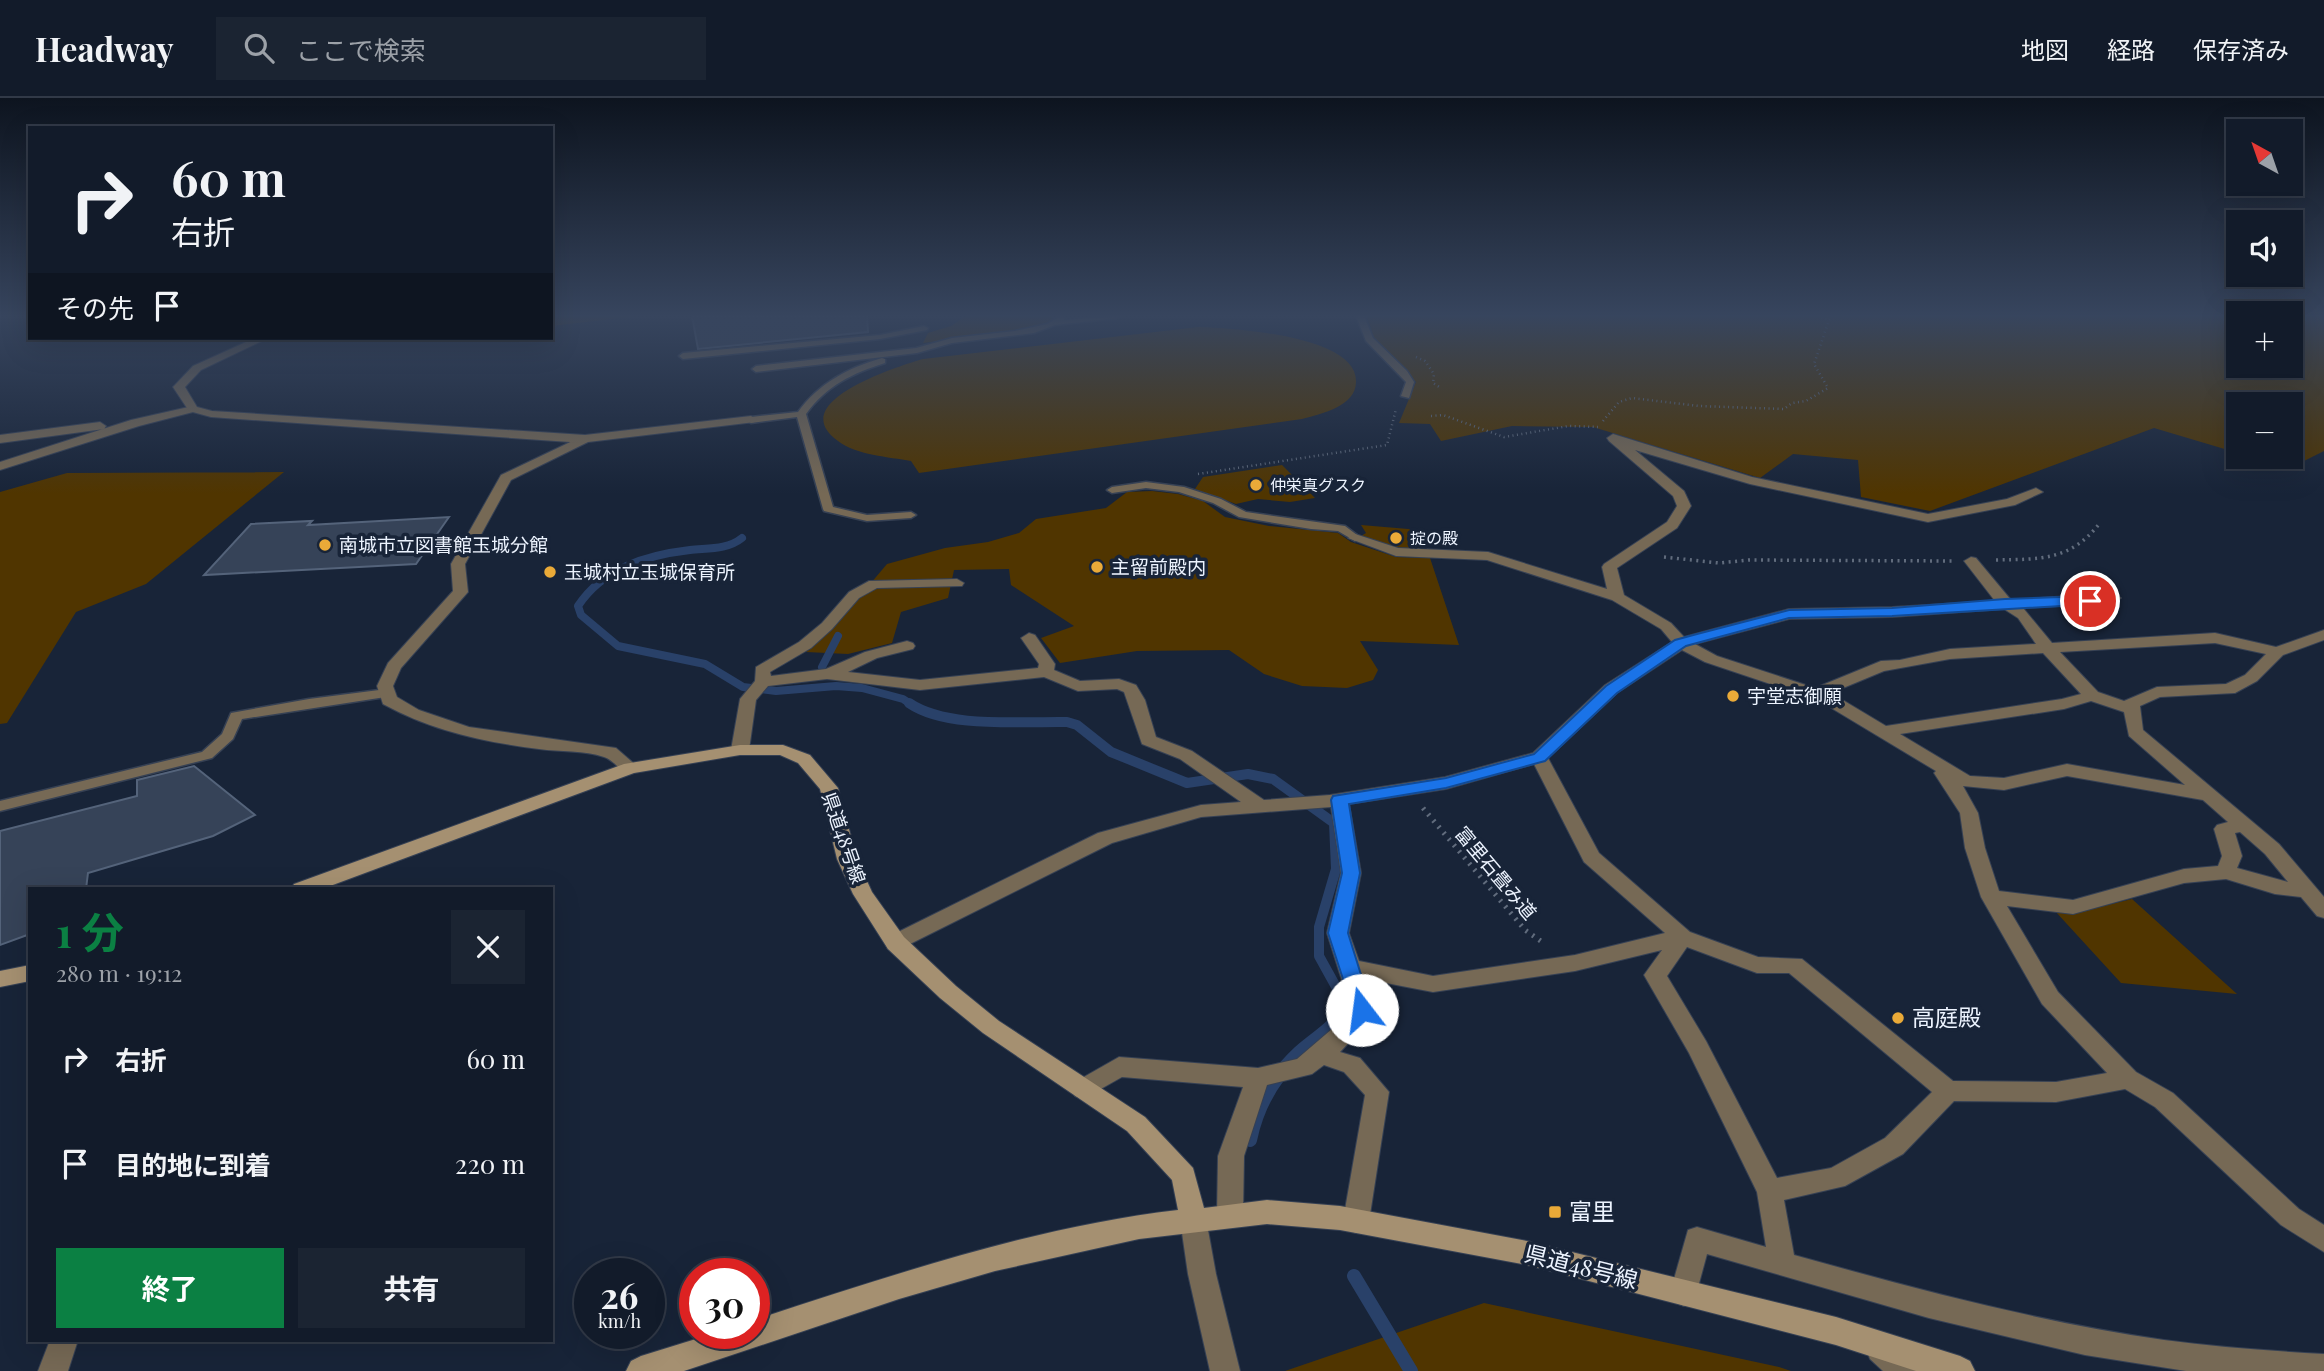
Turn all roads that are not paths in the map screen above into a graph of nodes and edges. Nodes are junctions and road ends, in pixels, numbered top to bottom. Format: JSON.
{"nodes":[{"id":1,"x":190,"y":375,"type":"edge"},
{"id":2,"x":844,"y":375,"type":"edge"},
{"id":3,"x":1404,"y":375,"type":"edge"},
{"id":4,"x":1406,"y":396,"type":"dead end"},
{"id":5,"x":193,"y":409,"type":"junction"},
{"id":6,"x":801,"y":414,"type":"junction"},
{"id":7,"x":751,"y":420,"type":"joint"},
{"id":8,"x":135,"y":423,"type":"junction"},
{"id":9,"x":0,"y":439,"type":"edge"},
{"id":10,"x":585,"y":439,"type":"junction"},
{"id":11,"x":0,"y":466,"type":"edge"},
{"id":12,"x":1112,"y":490,"type":"dead end"},
{"id":13,"x":2036,"y":492,"type":"dead end"},
{"id":14,"x":911,"y":515,"type":"dead end"},
{"id":15,"x":1355,"y":538,"type":"joint"},
{"id":16,"x":1971,"y":561,"type":"road end"},
{"id":17,"x":957,"y":583,"type":"dead end"},
{"id":18,"x":1618,"y":597,"type":"junction"},
{"id":19,"x":2113,"y":598,"type":"dead end"},
{"id":20,"x":2005,"y":603,"type":"junction"},
{"id":21,"x":2324,"y":635,"type":"edge"},
{"id":22,"x":1029,"y":639,"type":"dead end"},
{"id":23,"x":1681,"y":643,"type":"junction"},
{"id":24,"x":907,"y":646,"type":"dead end"},
{"id":25,"x":2046,"y":646,"type":"junction"},
{"id":26,"x":2277,"y":652,"type":"junction"},
{"id":27,"x":1046,"y":673,"type":"junction"},
{"id":28,"x":827,"y":674,"type":"junction"},
{"id":29,"x":762,"y":682,"type":"junction"},
{"id":30,"x":387,"y":693,"type":"junction"},
{"id":31,"x":1816,"y":693,"type":"junction"},
{"id":32,"x":2092,"y":696,"type":"junction"},
{"id":33,"x":2133,"y":710,"type":"junction"},
{"id":34,"x":1884,"y":731,"type":"junction"},
{"id":35,"x":740,"y":750,"type":"junction"},
{"id":36,"x":1539,"y":757,"type":"junction"},
{"id":37,"x":1930,"y":759,"type":"junction"},
{"id":38,"x":630,"y":768,"type":"junction"},
{"id":39,"x":2205,"y":794,"type":"junction"},
{"id":40,"x":1335,"y":800,"type":"junction"},
{"id":41,"x":0,"y":806,"type":"edge"},
{"id":42,"x":1260,"y":806,"type":"junction"},
{"id":43,"x":2242,"y":825,"type":"junction"},
{"id":44,"x":2226,"y":872,"type":"junction"},
{"id":45,"x":306,"y":887,"type":"edge"},
{"id":46,"x":2307,"y":891,"type":"junction"},
{"id":47,"x":1991,"y":897,"type":"junction"},
{"id":48,"x":2324,"y":911,"type":"edge"},
{"id":49,"x":1683,"y":937,"type":"junction"},
{"id":50,"x":896,"y":943,"type":"junction"},
{"id":51,"x":1350,"y":968,"type":"junction"},
{"id":52,"x":28,"y":972,"type":"edge"},
{"id":53,"x":0,"y":979,"type":"edge"},
{"id":54,"x":1312,"y":1061,"type":"junction"},
{"id":55,"x":1260,"y":1078,"type":"junction"},
{"id":56,"x":2128,"y":1079,"type":"junction"},
{"id":57,"x":1083,"y":1089,"type":"junction"},
{"id":58,"x":1948,"y":1091,"type":"junction"},
{"id":59,"x":1770,"y":1191,"type":"junction"},
{"id":60,"x":1230,"y":1214,"type":"junction"},
{"id":61,"x":1193,"y":1219,"type":"junction"},
{"id":62,"x":1356,"y":1221,"type":"junction"},
{"id":63,"x":2324,"y":1240,"type":"edge"},
{"id":64,"x":1782,"y":1264,"type":"junction"},
{"id":65,"x":1684,"y":1293,"type":"junction"},
{"id":66,"x":63,"y":1342,"type":"edge"},
{"id":67,"x":1875,"y":1344,"type":"junction"},
{"id":68,"x":2324,"y":1368,"type":"edge"},
{"id":69,"x":53,"y":1371,"type":"edge"},
{"id":70,"x":641,"y":1371,"type":"edge"},
{"id":71,"x":1225,"y":1371,"type":"edge"},
{"id":72,"x":1904,"y":1371,"type":"edge"},
{"id":73,"x":1960,"y":1371,"type":"edge"}],
"edges":[{"from":1,"to":5,"type":"street"},
{"from":2,"to":6,"type":"lane"},
{"from":3,"to":4,"type":"lane"},
{"from":5,"to":8,"type":"street"},
{"from":5,"to":10,"type":"street"},
{"from":6,"to":7,"type":"lane"},
{"from":6,"to":14,"type":"lane"},
{"from":7,"to":10,"type":"street"},
{"from":8,"to":9,"type":"street"},
{"from":8,"to":11,"type":"street"},
{"from":10,"to":30,"type":"street"},
{"from":12,"to":15,"type":"lane"},
{"from":13,"to":18,"type":"street"},
{"from":15,"to":18,"type":"street"},
{"from":16,"to":20,"type":"street"},
{"from":17,"to":29,"type":"street"},
{"from":18,"to":23,"type":"street"},
{"from":19,"to":20,"type":"street"},
{"from":20,"to":23,"type":"street"},
{"from":20,"to":25,"type":"street"},
{"from":21,"to":26,"type":"street"},
{"from":22,"to":27,"type":"street"},
{"from":23,"to":31,"type":"street"},
{"from":23,"to":36,"type":"street"},
{"from":24,"to":28,"type":"street"},
{"from":25,"to":26,"type":"street"},
{"from":25,"to":31,"type":"street"},
{"from":25,"to":32,"type":"street"},
{"from":26,"to":33,"type":"street"},
{"from":27,"to":28,"type":"street"},
{"from":27,"to":42,"type":"street"},
{"from":28,"to":29,"type":"street"},
{"from":29,"to":35,"type":"street"},
{"from":30,"to":38,"type":"street"},
{"from":30,"to":41,"type":"lane"},
{"from":31,"to":34,"type":"street"},
{"from":32,"to":33,"type":"street"},
{"from":32,"to":34,"type":"street"},
{"from":33,"to":39,"type":"street"},
{"from":34,"to":37,"type":"street"},
{"from":35,"to":38,"type":"main road","name":"県道48号線"},
{"from":35,"to":50,"type":"main road","name":"県道48号線"},
{"from":36,"to":40,"type":"street"},
{"from":36,"to":49,"type":"street"},
{"from":37,"to":39,"type":"street"},
{"from":37,"to":47,"type":"street"},
{"from":38,"to":45,"type":"main road","name":"県道48号線"},
{"from":39,"to":43,"type":"street"},
{"from":40,"to":42,"type":"street"},
{"from":40,"to":51,"type":"street"},
{"from":42,"to":50,"type":"street"},
{"from":43,"to":44,"type":"street"},
{"from":43,"to":46,"type":"street"},
{"from":44,"to":46,"type":"street"},
{"from":44,"to":47,"type":"street"},
{"from":46,"to":48,"type":"street"},
{"from":47,"to":56,"type":"street"},
{"from":49,"to":51,"type":"street"},
{"from":49,"to":58,"type":"street"},
{"from":49,"to":59,"type":"street"},
{"from":50,"to":57,"type":"main road","name":"県道48号線"},
{"from":51,"to":54,"type":"street"},
{"from":52,"to":53,"type":"main road"},
{"from":54,"to":55,"type":"street"},
{"from":54,"to":62,"type":"street"},
{"from":55,"to":57,"type":"street"},
{"from":55,"to":60,"type":"street"},
{"from":56,"to":58,"type":"street"},
{"from":56,"to":63,"type":"street"},
{"from":57,"to":61,"type":"main road","name":"県道48号線"},
{"from":58,"to":59,"type":"street"},
{"from":59,"to":64,"type":"street"},
{"from":60,"to":61,"type":"main road","name":"県道48号線"},
{"from":60,"to":62,"type":"main road","name":"県道48号線"},
{"from":61,"to":70,"type":"main road","name":"県道48号線"},
{"from":61,"to":71,"type":"street"},
{"from":62,"to":65,"type":"main road","name":"県道48号線"},
{"from":64,"to":65,"type":"street"},
{"from":64,"to":68,"type":"street"},
{"from":65,"to":67,"type":"main road","name":"県道48号線"},
{"from":66,"to":69,"type":"street"},
{"from":67,"to":72,"type":"street"},
{"from":67,"to":73,"type":"main road","name":"県道48号線"}]}
